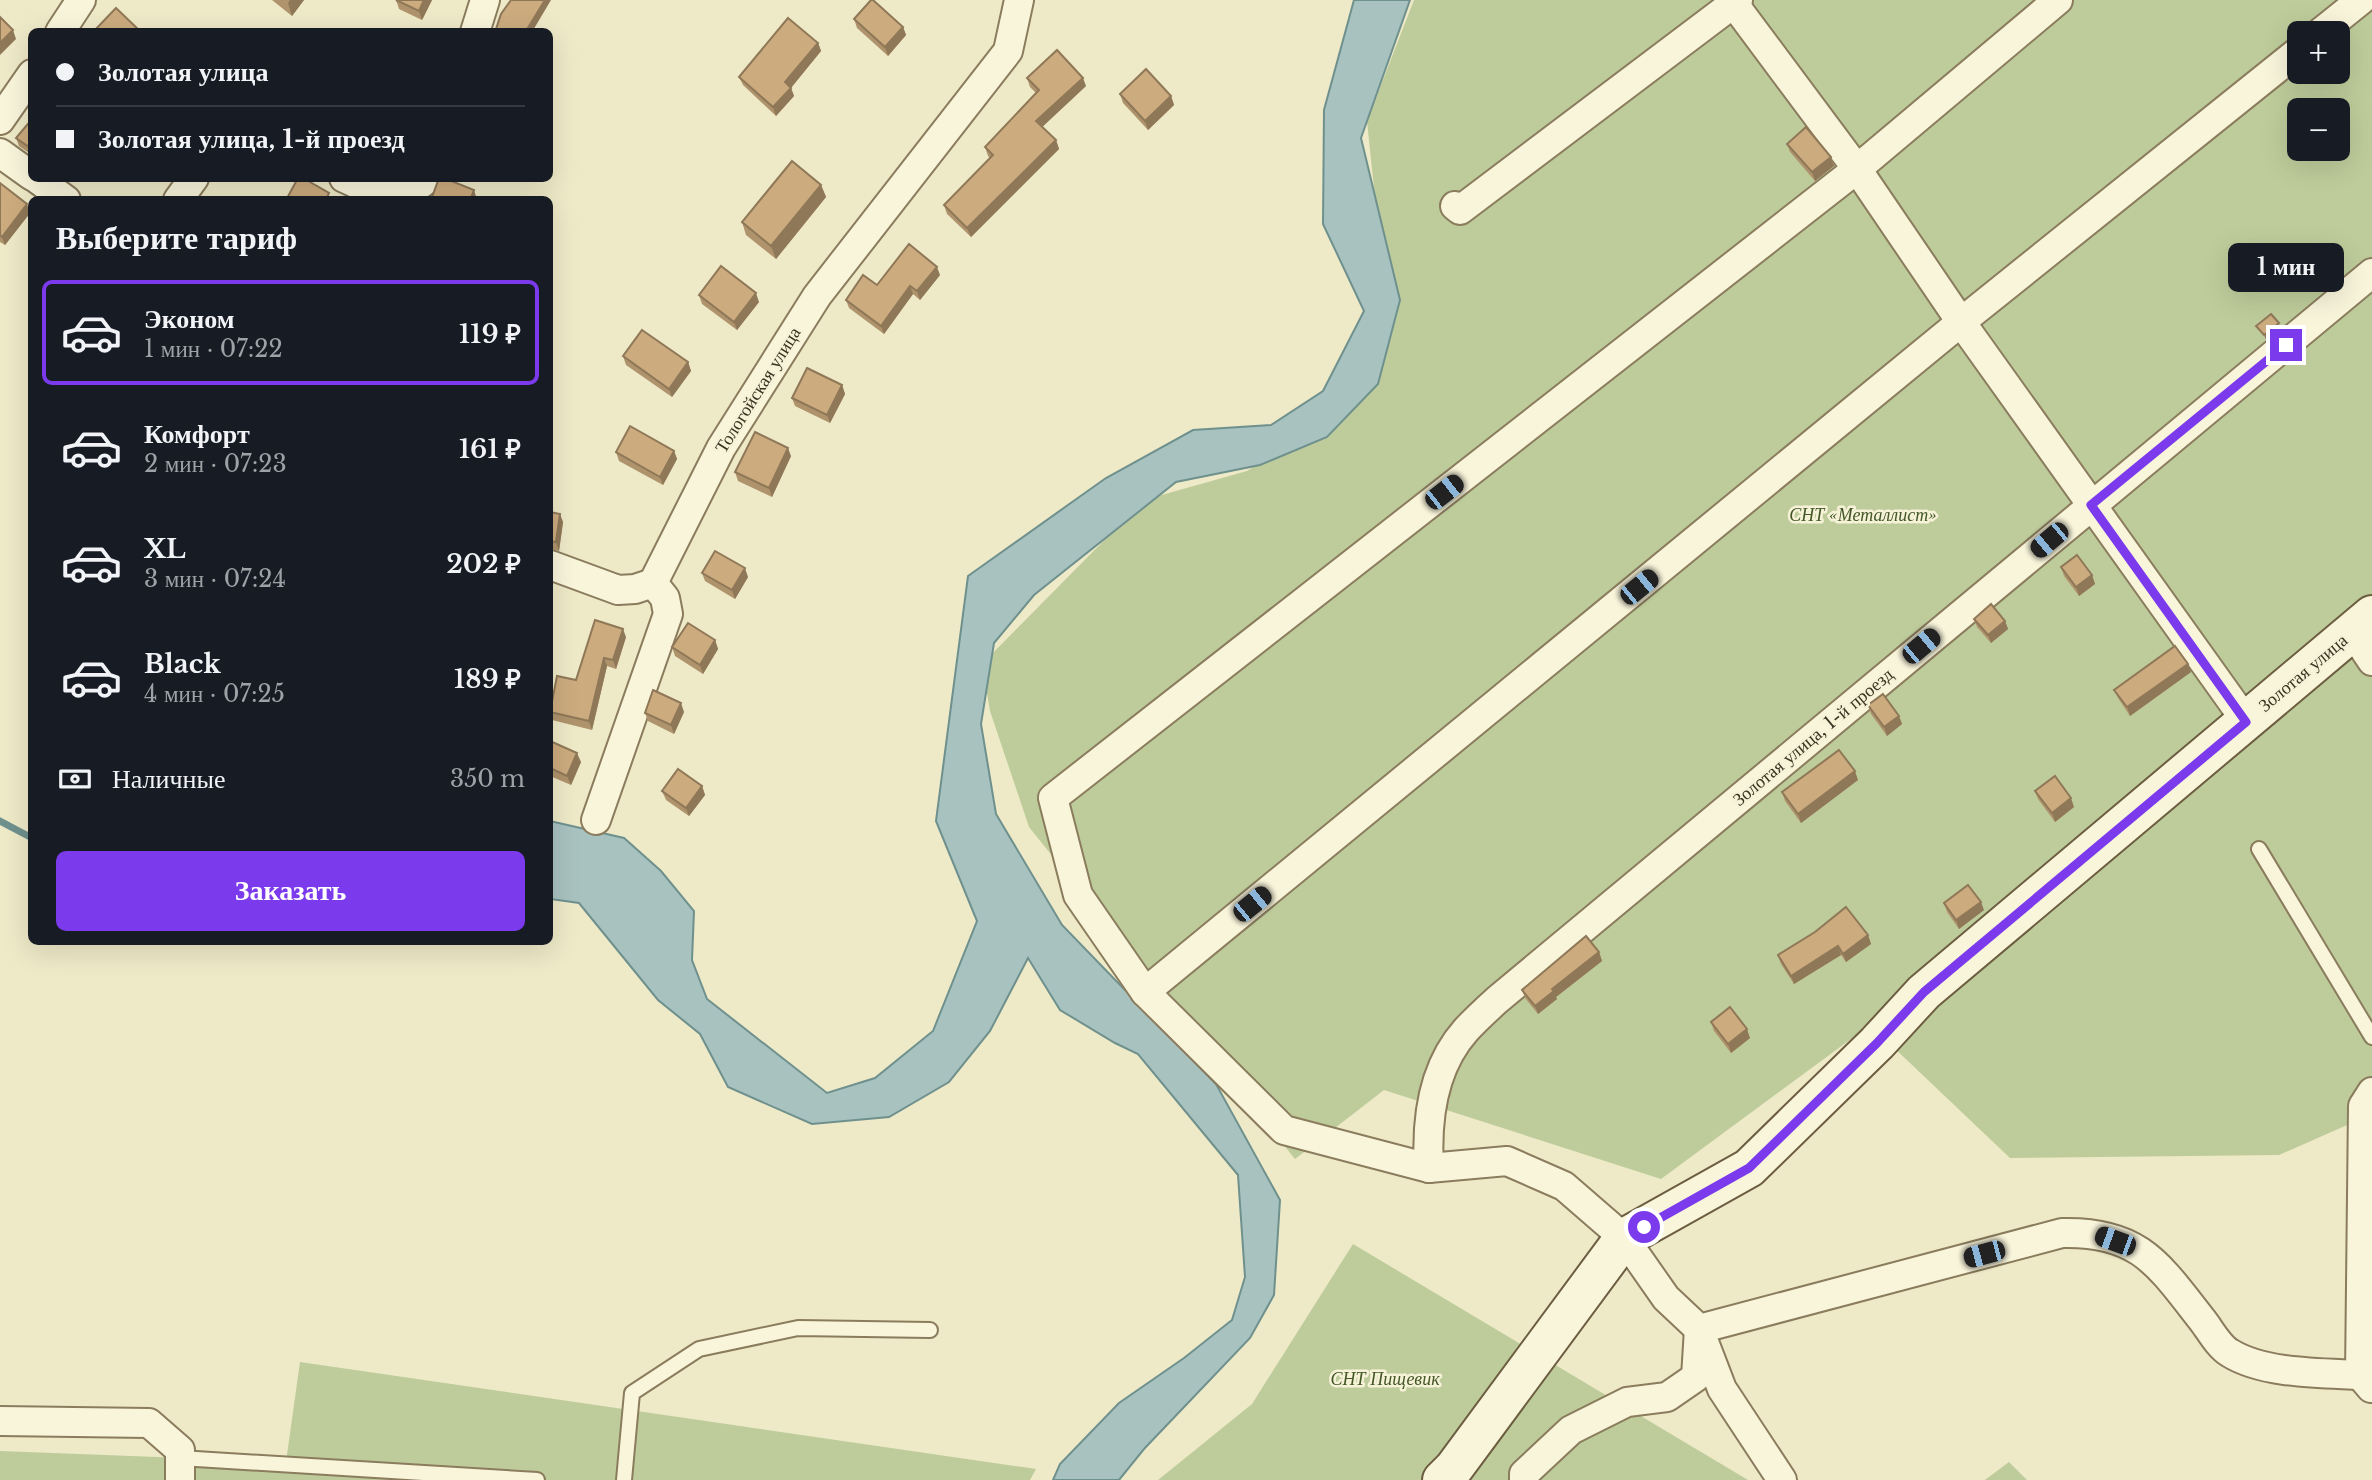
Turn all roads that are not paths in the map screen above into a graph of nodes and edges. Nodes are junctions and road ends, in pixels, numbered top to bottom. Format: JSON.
{"nodes":[{"id":1,"x":81,"y":0,"type":"edge"},
{"id":2,"x":485,"y":0,"type":"edge"},
{"id":3,"x":1019,"y":0,"type":"edge"},
{"id":4,"x":2058,"y":0,"type":"edge"},
{"id":5,"x":2361,"y":0,"type":"edge"},
{"id":6,"x":1734,"y":1,"type":"edge"},
{"id":7,"x":2335,"y":21,"type":"edge"},
{"id":8,"x":63,"y":28,"type":"edge"},
{"id":9,"x":476,"y":28,"type":"edge"},
{"id":10,"x":2287,"y":60,"type":"edge"},
{"id":11,"x":28,"y":80,"type":"edge"},
{"id":12,"x":0,"y":120,"type":"edge"},
{"id":13,"x":0,"y":153,"type":"edge"},
{"id":14,"x":1857,"y":169,"type":"junction"},
{"id":15,"x":28,"y":173,"type":"edge"},
{"id":16,"x":41,"y":182,"type":"edge"},
{"id":17,"x":353,"y":182,"type":"edge"},
{"id":18,"x":424,"y":182,"type":"edge"},
{"id":19,"x":60,"y":196,"type":"edge"},
{"id":20,"x":384,"y":196,"type":"edge"},
{"id":21,"x":402,"y":196,"type":"edge"},
{"id":22,"x":1455,"y":206,"type":"dead end"},
{"id":23,"x":2372,"y":273,"type":"edge"},
{"id":24,"x":1961,"y":323,"type":"junction"},
{"id":25,"x":2091,"y":505,"type":"junction"},
{"id":26,"x":553,"y":566,"type":"edge"},
{"id":27,"x":653,"y":583,"type":"junction"},
{"id":28,"x":2365,"y":636,"type":"edge"},
{"id":29,"x":2246,"y":722,"type":"junction"},
{"id":30,"x":596,"y":820,"type":"dead end"},
{"id":31,"x":2259,"y":849,"type":"dead end"},
{"id":32,"x":1145,"y":992,"type":"junction"},
{"id":33,"x":2372,"y":1037,"type":"edge"},
{"id":34,"x":2372,"y":1093,"type":"edge"},
{"id":35,"x":1429,"y":1168,"type":"junction"},
{"id":36,"x":1624,"y":1238,"type":"junction"},
{"id":37,"x":1699,"y":1329,"type":"junction"},
{"id":38,"x":930,"y":1330,"type":"dead end"},
{"id":39,"x":2366,"y":1382,"type":"edge"},
{"id":40,"x":0,"y":1421,"type":"edge"},
{"id":41,"x":180,"y":1469,"type":"edge"},
{"id":42,"x":1522,"y":1478,"type":"edge"},
{"id":43,"x":537,"y":1480,"type":"edge"},
{"id":44,"x":624,"y":1480,"type":"edge"},
{"id":45,"x":1442,"y":1480,"type":"edge"},
{"id":46,"x":1782,"y":1480,"type":"edge"}],
"edges":[{"from":1,"to":8,"type":"street"},
{"from":2,"to":9,"type":"street"},
{"from":3,"to":27,"type":"street","name":"Тологойская улица"},
{"from":4,"to":14,"type":"street"},
{"from":5,"to":7,"type":"street"},
{"from":6,"to":14,"type":"street"},
{"from":6,"to":22,"type":"street"},
{"from":10,"to":24,"type":"street"},
{"from":11,"to":12,"type":"street"},
{"from":13,"to":15,"type":"street"},
{"from":14,"to":24,"type":"street"},
{"from":14,"to":32,"type":"street"},
{"from":16,"to":19,"type":"street"},
{"from":17,"to":20,"type":"street"},
{"from":18,"to":21,"type":"street"},
{"from":23,"to":25,"type":"street","name":"Золотая улица, 1-й проезд"},
{"from":24,"to":25,"type":"street"},
{"from":24,"to":32,"type":"street"},
{"from":25,"to":29,"type":"street"},
{"from":25,"to":35,"type":"street","name":"Золотая улица, 1-й проезд"},
{"from":26,"to":27,"type":"street"},
{"from":27,"to":30,"type":"street"},
{"from":28,"to":29,"type":"street","name":"Золотая улица"},
{"from":29,"to":36,"type":"street","name":"Золотая улица"},
{"from":31,"to":33,"type":"lane"},
{"from":32,"to":35,"type":"street"},
{"from":34,"to":39,"type":"street"},
{"from":35,"to":36,"type":"street"},
{"from":36,"to":37,"type":"street"},
{"from":36,"to":45,"type":"street"},
{"from":37,"to":39,"type":"street"},
{"from":37,"to":42,"type":"street"},
{"from":37,"to":46,"type":"street"},
{"from":38,"to":44,"type":"lane"},
{"from":40,"to":41,"type":"street"},
{"from":41,"to":43,"type":"lane"}]}
